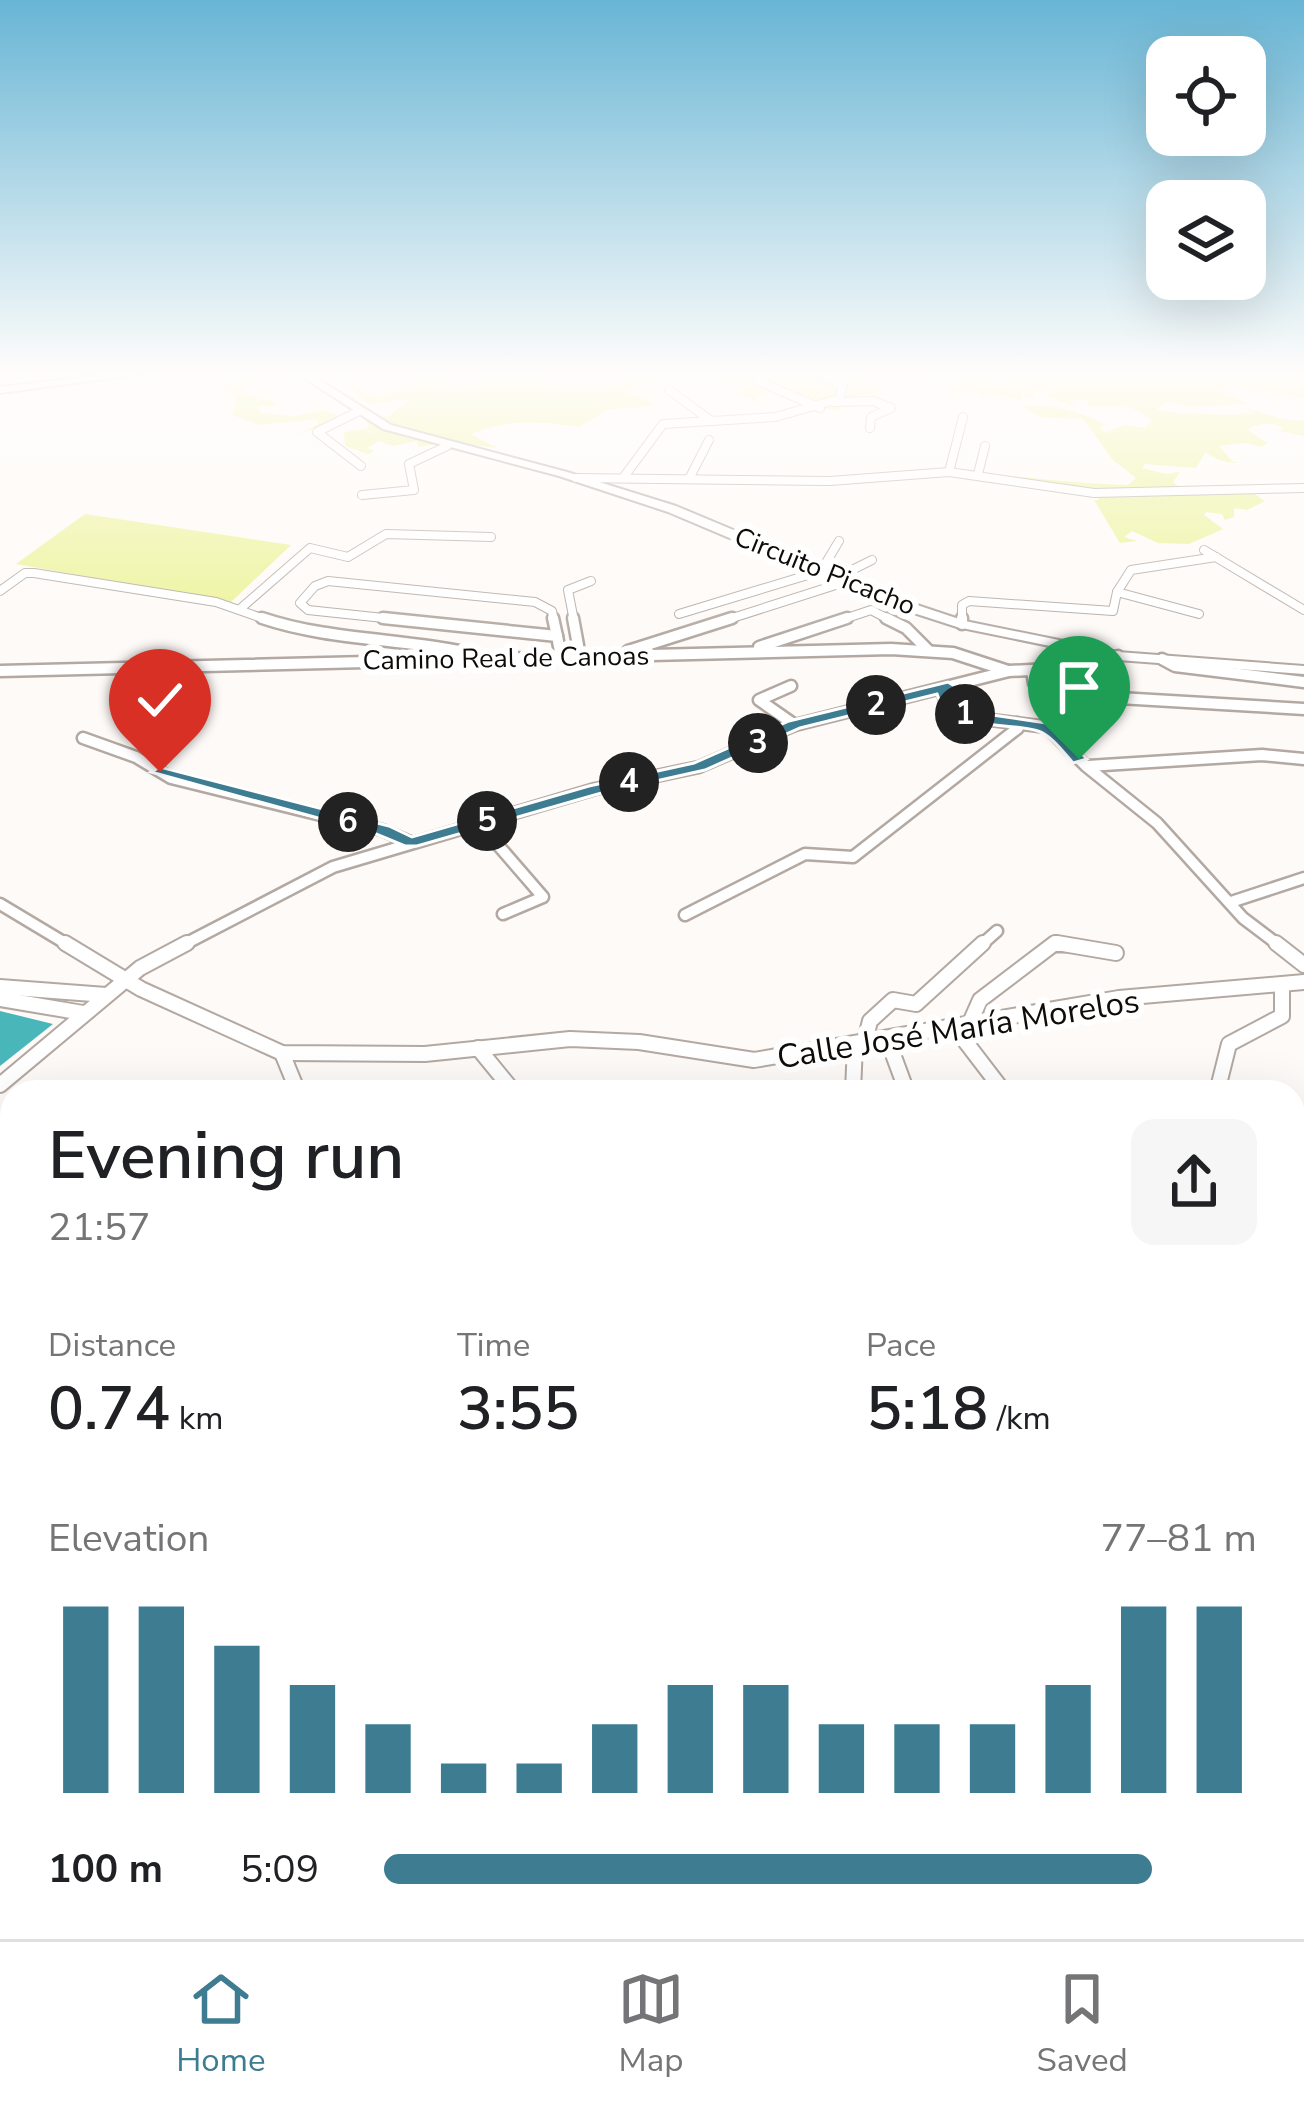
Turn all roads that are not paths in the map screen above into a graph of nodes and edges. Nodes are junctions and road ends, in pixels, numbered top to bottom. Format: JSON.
{"nodes":[{"id":1,"x":356,"y":462,"type":"edge"},
{"id":2,"x":412,"y":462,"type":"edge"},
{"id":3,"x":513,"y":462,"type":"edge"},
{"id":4,"x":634,"y":462,"type":"edge"},
{"id":5,"x":697,"y":462,"type":"edge"},
{"id":6,"x":951,"y":462,"type":"edge"},
{"id":7,"x":981,"y":462,"type":"edge"},
{"id":8,"x":361,"y":466,"type":"dead end"},
{"id":9,"x":949,"y":472,"type":"junction"},
{"id":10,"x":978,"y":474,"type":"junction"},
{"id":11,"x":690,"y":477,"type":"junction"},
{"id":12,"x":576,"y":478,"type":"junction"},
{"id":13,"x":623,"y":478,"type":"junction"},
{"id":14,"x":1304,"y":488,"type":"edge"},
{"id":15,"x":362,"y":495,"type":"dead end"},
{"id":16,"x":491,"y":537,"type":"dead end"},
{"id":17,"x":839,"y":542,"type":"dead end"},
{"id":18,"x":1204,"y":550,"type":"dead end"},
{"id":19,"x":1216,"y":557,"type":"junction"},
{"id":20,"x":872,"y":560,"type":"dead end"},
{"id":21,"x":821,"y":571,"type":"junction"},
{"id":22,"x":841,"y":580,"type":"junction"},
{"id":23,"x":591,"y":581,"type":"dead end"},
{"id":24,"x":0,"y":591,"type":"edge"},
{"id":25,"x":1117,"y":592,"type":"junction"},
{"id":26,"x":239,"y":609,"type":"junction"},
{"id":27,"x":1304,"y":610,"type":"edge"},
{"id":28,"x":679,"y":614,"type":"dead end"},
{"id":29,"x":1199,"y":614,"type":"dead end"},
{"id":30,"x":962,"y":624,"type":"junction"},
{"id":31,"x":557,"y":636,"type":"junction"},
{"id":32,"x":929,"y":651,"type":"junction"},
{"id":33,"x":746,"y":652,"type":"junction"},
{"id":34,"x":580,"y":656,"type":"junction"},
{"id":35,"x":623,"y":656,"type":"junction"},
{"id":36,"x":1118,"y":656,"type":"junction"},
{"id":37,"x":561,"y":657,"type":"junction"},
{"id":38,"x":493,"y":659,"type":"junction"},
{"id":39,"x":1162,"y":659,"type":"junction"},
{"id":40,"x":1304,"y":670,"type":"edge"},
{"id":41,"x":0,"y":671,"type":"edge"},
{"id":42,"x":1009,"y":671,"type":"junction"},
{"id":43,"x":1031,"y":671,"type":"junction"},
{"id":44,"x":1304,"y":682,"type":"edge"},
{"id":45,"x":791,"y":686,"type":"dead end"},
{"id":46,"x":948,"y":687,"type":"junction"},
{"id":47,"x":1304,"y":709,"type":"edge"},
{"id":48,"x":1017,"y":723,"type":"junction"},
{"id":49,"x":795,"y":724,"type":"junction"},
{"id":50,"x":83,"y":738,"type":"dead end"},
{"id":51,"x":1304,"y":759,"type":"edge"},
{"id":52,"x":1086,"y":766,"type":"junction"},
{"id":53,"x":479,"y":823,"type":"junction"},
{"id":54,"x":411,"y":843,"type":"junction"},
{"id":55,"x":1304,"y":878,"type":"edge"},
{"id":56,"x":1231,"y":902,"type":"junction"},
{"id":57,"x":0,"y":904,"type":"edge"},
{"id":58,"x":503,"y":914,"type":"dead end"},
{"id":59,"x":685,"y":915,"type":"dead end"},
{"id":60,"x":997,"y":931,"type":"dead end"},
{"id":61,"x":1116,"y":953,"type":"dead end"},
{"id":62,"x":1304,"y":965,"type":"edge"},
{"id":63,"x":125,"y":980,"type":"junction"},
{"id":64,"x":1304,"y":982,"type":"edge"},
{"id":65,"x":1282,"y":984,"type":"junction"},
{"id":66,"x":0,"y":986,"type":"edge"},
{"id":67,"x":106,"y":995,"type":"junction"},
{"id":68,"x":0,"y":999,"type":"edge"},
{"id":69,"x":83,"y":1013,"type":"junction"},
{"id":70,"x":962,"y":1027,"type":"junction"},
{"id":71,"x":887,"y":1038,"type":"junction"},
{"id":72,"x":860,"y":1042,"type":"junction"},
{"id":73,"x":478,"y":1048,"type":"junction"},
{"id":74,"x":282,"y":1053,"type":"junction"},
{"id":75,"x":5,"y":1080,"type":"edge"},
{"id":76,"x":293,"y":1080,"type":"edge"},
{"id":77,"x":504,"y":1080,"type":"edge"},
{"id":78,"x":855,"y":1080,"type":"edge"},
{"id":79,"x":903,"y":1080,"type":"edge"},
{"id":80,"x":996,"y":1080,"type":"edge"},
{"id":81,"x":1220,"y":1080,"type":"edge"}],
"edges":[{"from":1,"to":8,"type":"street"},
{"from":2,"to":15,"type":"street"},
{"from":3,"to":12,"type":"main road","name":"Circuito Picacho"},
{"from":4,"to":13,"type":"street"},
{"from":5,"to":11,"type":"street"},
{"from":6,"to":9,"type":"street"},
{"from":7,"to":10,"type":"street"},
{"from":9,"to":10,"type":"street"},
{"from":9,"to":11,"type":"street"},
{"from":10,"to":14,"type":"street"},
{"from":11,"to":13,"type":"street"},
{"from":12,"to":13,"type":"street"},
{"from":12,"to":21,"type":"main road","name":"Circuito Picacho"},
{"from":16,"to":26,"type":"street"},
{"from":17,"to":21,"type":"street"},
{"from":18,"to":19,"type":"street"},
{"from":19,"to":25,"type":"street"},
{"from":19,"to":27,"type":"street"},
{"from":20,"to":22,"type":"street"},
{"from":21,"to":22,"type":"main road","name":"Circuito Picacho"},
{"from":21,"to":28,"type":"street"},
{"from":22,"to":30,"type":"main road","name":"Circuito Picacho"},
{"from":22,"to":35,"type":"street"},
{"from":23,"to":34,"type":"street"},
{"from":24,"to":26,"type":"street"},
{"from":25,"to":29,"type":"street"},
{"from":25,"to":30,"type":"street"},
{"from":26,"to":38,"type":"street"},
{"from":30,"to":36,"type":"main road","name":"Circuito Picacho"},
{"from":31,"to":31,"type":"street"},
{"from":31,"to":37,"type":"street"},
{"from":32,"to":33,"type":"street","name":"Camino Real de Canoas"},
{"from":32,"to":33,"type":"street"},
{"from":32,"to":42,"type":"street","name":"Camino Real de Canoas"},
{"from":33,"to":35,"type":"street","name":"Camino Real de Canoas"},
{"from":34,"to":35,"type":"street","name":"Camino Real de Canoas"},
{"from":34,"to":37,"type":"street","name":"Camino Real de Canoas"},
{"from":36,"to":39,"type":"main road","name":"Circuito Picacho"},
{"from":36,"to":43,"type":"street"},
{"from":37,"to":38,"type":"street","name":"Camino Real de Canoas"},
{"from":38,"to":41,"type":"street","name":"Camino Real de Canoas"},
{"from":39,"to":40,"type":"main road","name":"Circuito Picacho"},
{"from":39,"to":44,"type":"street"},
{"from":42,"to":43,"type":"street"},
{"from":42,"to":46,"type":"street"},
{"from":43,"to":47,"type":"street"},
{"from":45,"to":49,"type":"street"},
{"from":46,"to":48,"type":"street"},
{"from":46,"to":49,"type":"street"},
{"from":48,"to":52,"type":"street"},
{"from":48,"to":59,"type":"street"},
{"from":49,"to":53,"type":"street"},
{"from":50,"to":54,"type":"street"},
{"from":51,"to":52,"type":"street"},
{"from":52,"to":56,"type":"street"},
{"from":53,"to":54,"type":"street"},
{"from":53,"to":58,"type":"street"},
{"from":54,"to":63,"type":"street"},
{"from":55,"to":56,"type":"street"},
{"from":56,"to":62,"type":"street"},
{"from":57,"to":63,"type":"street","name":"Calle José María Morelos"},
{"from":60,"to":72,"type":"street"},
{"from":61,"to":70,"type":"street"},
{"from":63,"to":67,"type":"street"},
{"from":63,"to":74,"type":"street","name":"Calle José María Morelos"},
{"from":64,"to":65,"type":"street","name":"Calle José María Morelos"},
{"from":65,"to":70,"type":"street","name":"Calle José María Morelos"},
{"from":65,"to":81,"type":"street"},
{"from":66,"to":67,"type":"street"},
{"from":67,"to":69,"type":"street"},
{"from":68,"to":69,"type":"street"},
{"from":69,"to":75,"type":"street"},
{"from":70,"to":71,"type":"street","name":"Calle José María Morelos"},
{"from":70,"to":80,"type":"street"},
{"from":71,"to":72,"type":"street","name":"Calle José María Morelos"},
{"from":71,"to":79,"type":"street"},
{"from":72,"to":73,"type":"street","name":"Calle José María Morelos"},
{"from":72,"to":78,"type":"street"},
{"from":73,"to":74,"type":"street","name":"Calle José María Morelos"},
{"from":73,"to":77,"type":"street"},
{"from":74,"to":76,"type":"street"}]}
